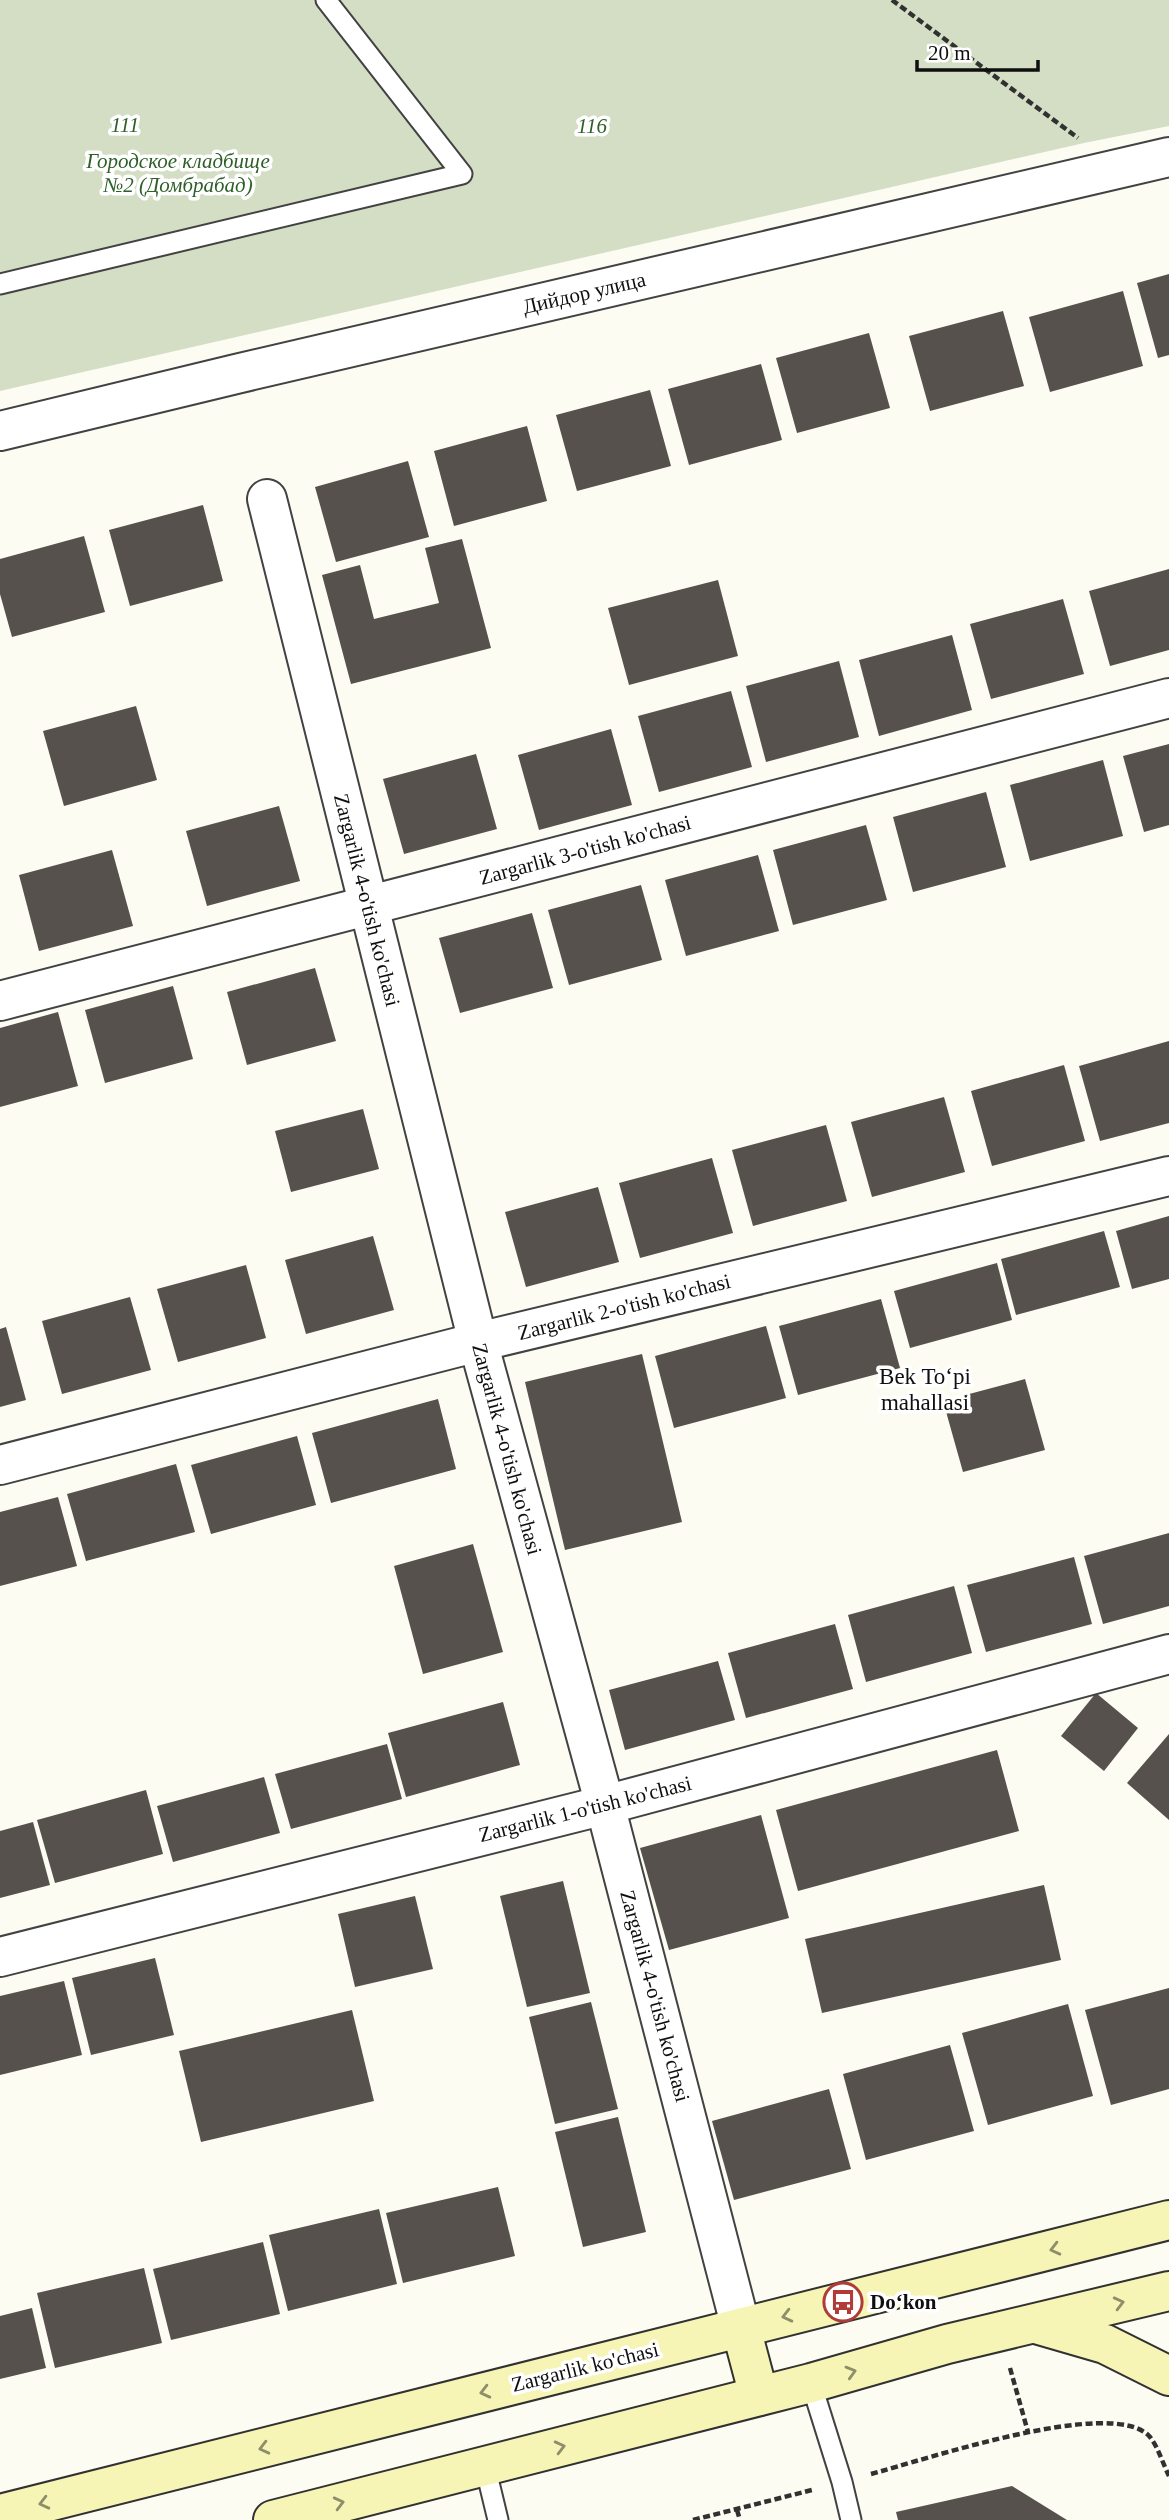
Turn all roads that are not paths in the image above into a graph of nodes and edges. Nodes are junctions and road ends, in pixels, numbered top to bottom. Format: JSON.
{"nodes":[{"id":1,"x":326,"y":0,"type":"edge"},
{"id":2,"x":1169,"y":157,"type":"edge"},
{"id":3,"x":0,"y":284,"type":"edge"},
{"id":4,"x":0,"y":431,"type":"edge"},
{"id":5,"x":267,"y":499,"type":"dead end"},
{"id":6,"x":1169,"y":698,"type":"edge"},
{"id":7,"x":369,"y":906,"type":"junction"},
{"id":8,"x":0,"y":1001,"type":"edge"},
{"id":9,"x":1169,"y":1176,"type":"edge"},
{"id":10,"x":478,"y":1342,"type":"junction"},
{"id":11,"x":0,"y":1465,"type":"edge"},
{"id":12,"x":1169,"y":1654,"type":"edge"},
{"id":13,"x":604,"y":1805,"type":"junction"},
{"id":14,"x":0,"y":1957,"type":"edge"},
{"id":15,"x":1169,"y":2220,"type":"edge"},
{"id":16,"x":1169,"y":2291,"type":"edge"},
{"id":17,"x":1034,"y":2323,"type":"junction"},
{"id":18,"x":741,"y":2328,"type":"junction"},
{"id":19,"x":1169,"y":2376,"type":"edge"},
{"id":20,"x":811,"y":2383,"type":"junction"},
{"id":21,"x":759,"y":2396,"type":"junction"},
{"id":22,"x":485,"y":2466,"type":"junction"},
{"id":23,"x":0,"y":2514,"type":"edge"},
{"id":24,"x":294,"y":2517,"type":"edge"},
{"id":25,"x":498,"y":2520,"type":"edge"},
{"id":26,"x":851,"y":2520,"type":"edge"}],
"edges":[{"from":1,"to":3,"type":"lane"},
{"from":2,"to":4,"type":"street","name":"Дийдор улица"},
{"from":5,"to":7,"type":"street","name":"Zargarlik 4-o'tish ko'chasi"},
{"from":6,"to":7,"type":"street","name":"Zargarlik 3-o'tish ko'chasi"},
{"from":7,"to":8,"type":"street","name":"Zargarlik 3-o'tish ko'chasi"},
{"from":7,"to":10,"type":"street","name":"Zargarlik 4-o'tish ko'chasi"},
{"from":9,"to":10,"type":"street","name":"Zargarlik 2-o'tish ko'chasi"},
{"from":10,"to":11,"type":"street","name":"Zargarlik 2-o'tish ko'chasi"},
{"from":10,"to":13,"type":"street","name":"Zargarlik 4-o'tish ko'chasi"},
{"from":12,"to":13,"type":"street","name":"Zargarlik 1-o'tish ko'chasi"},
{"from":13,"to":14,"type":"street","name":"Zargarlik 1-o'tish ko'chasi"},
{"from":13,"to":18,"type":"street","name":"Zargarlik 4-o'tish ko'chasi"},
{"from":15,"to":18,"type":"main road","name":"Zargarlik ko'chasi","one_way":true},
{"from":17,"to":16,"type":"main road","one_way":true},
{"from":17,"to":19,"type":"main road"},
{"from":20,"to":17,"type":"main road","one_way":true},
{"from":18,"to":21,"type":"main road","name":"Zargarlik 4-o'tish ko'chasi"},
{"from":18,"to":23,"type":"main road","name":"Zargarlik ko'chasi","one_way":true},
{"from":20,"to":21,"type":"main road"},
{"from":20,"to":26,"type":"lane"},
{"from":22,"to":21,"type":"main road","one_way":true},
{"from":24,"to":22,"type":"main road","one_way":true},
{"from":22,"to":25,"type":"lane"}]}
